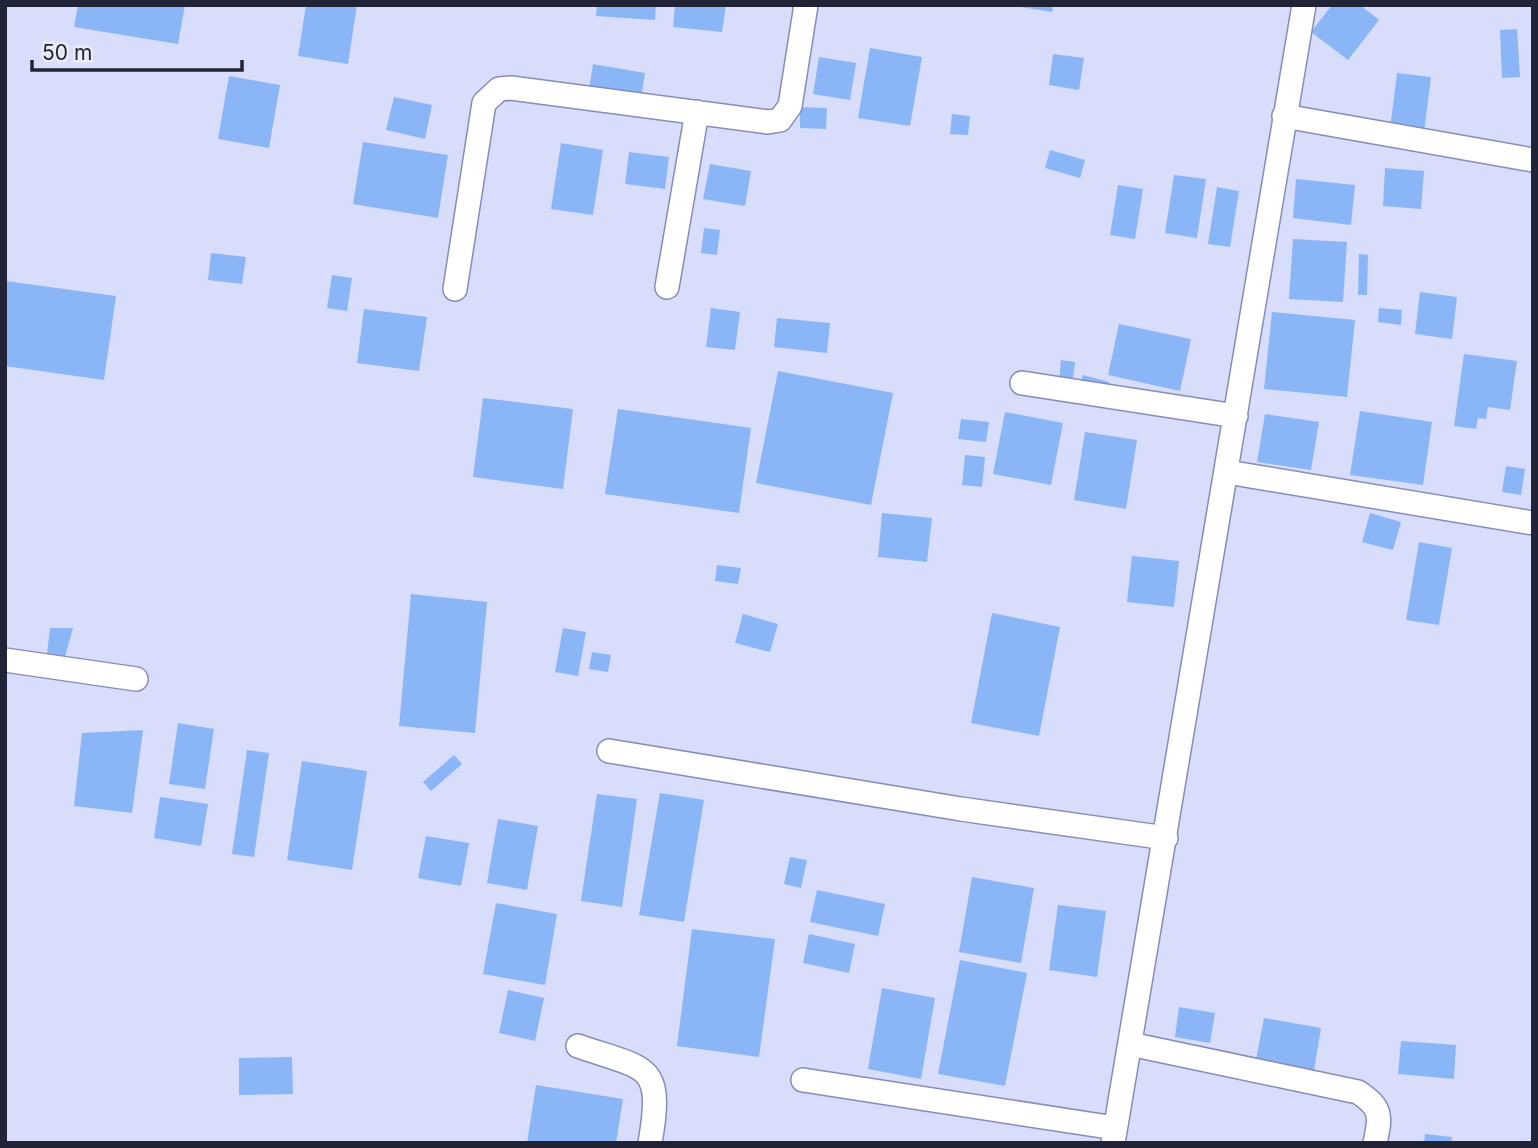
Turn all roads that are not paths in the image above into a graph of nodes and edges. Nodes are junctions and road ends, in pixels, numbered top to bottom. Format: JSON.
{"nodes":[{"id":1,"x":806,"y":5,"type":"edge"},
{"id":2,"x":1304,"y":5,"type":"edge"},
{"id":3,"x":697,"y":112,"type":"junction"},
{"id":4,"x":1284,"y":116,"type":"junction"},
{"id":5,"x":1533,"y":160,"type":"edge"},
{"id":6,"x":667,"y":287,"type":"dead end"},
{"id":7,"x":454,"y":289,"type":"dead end"},
{"id":8,"x":1022,"y":383,"type":"dead end"},
{"id":9,"x":1236,"y":416,"type":"junction"},
{"id":10,"x":1227,"y":472,"type":"junction"},
{"id":11,"x":1533,"y":523,"type":"edge"},
{"id":12,"x":5,"y":660,"type":"edge"},
{"id":13,"x":136,"y":679,"type":"dead end"},
{"id":14,"x":609,"y":751,"type":"dead end"},
{"id":15,"x":1166,"y":838,"type":"junction"},
{"id":16,"x":1130,"y":1044,"type":"junction"},
{"id":17,"x":578,"y":1046,"type":"dead end"},
{"id":18,"x":803,"y":1080,"type":"dead end"},
{"id":19,"x":1114,"y":1135,"type":"edge"},
{"id":20,"x":650,"y":1143,"type":"edge"},
{"id":21,"x":1376,"y":1143,"type":"edge"}],
"edges":[{"from":1,"to":3,"type":"street"},
{"from":2,"to":4,"type":"street"},
{"from":3,"to":6,"type":"street"},
{"from":3,"to":7,"type":"street"},
{"from":4,"to":5,"type":"street"},
{"from":4,"to":9,"type":"street"},
{"from":8,"to":9,"type":"street"},
{"from":9,"to":10,"type":"street"},
{"from":10,"to":11,"type":"street"},
{"from":10,"to":15,"type":"street"},
{"from":12,"to":13,"type":"street"},
{"from":14,"to":15,"type":"street"},
{"from":15,"to":16,"type":"street"},
{"from":16,"to":19,"type":"street"},
{"from":16,"to":21,"type":"street"},
{"from":17,"to":20,"type":"street"},
{"from":18,"to":19,"type":"street"}]}
